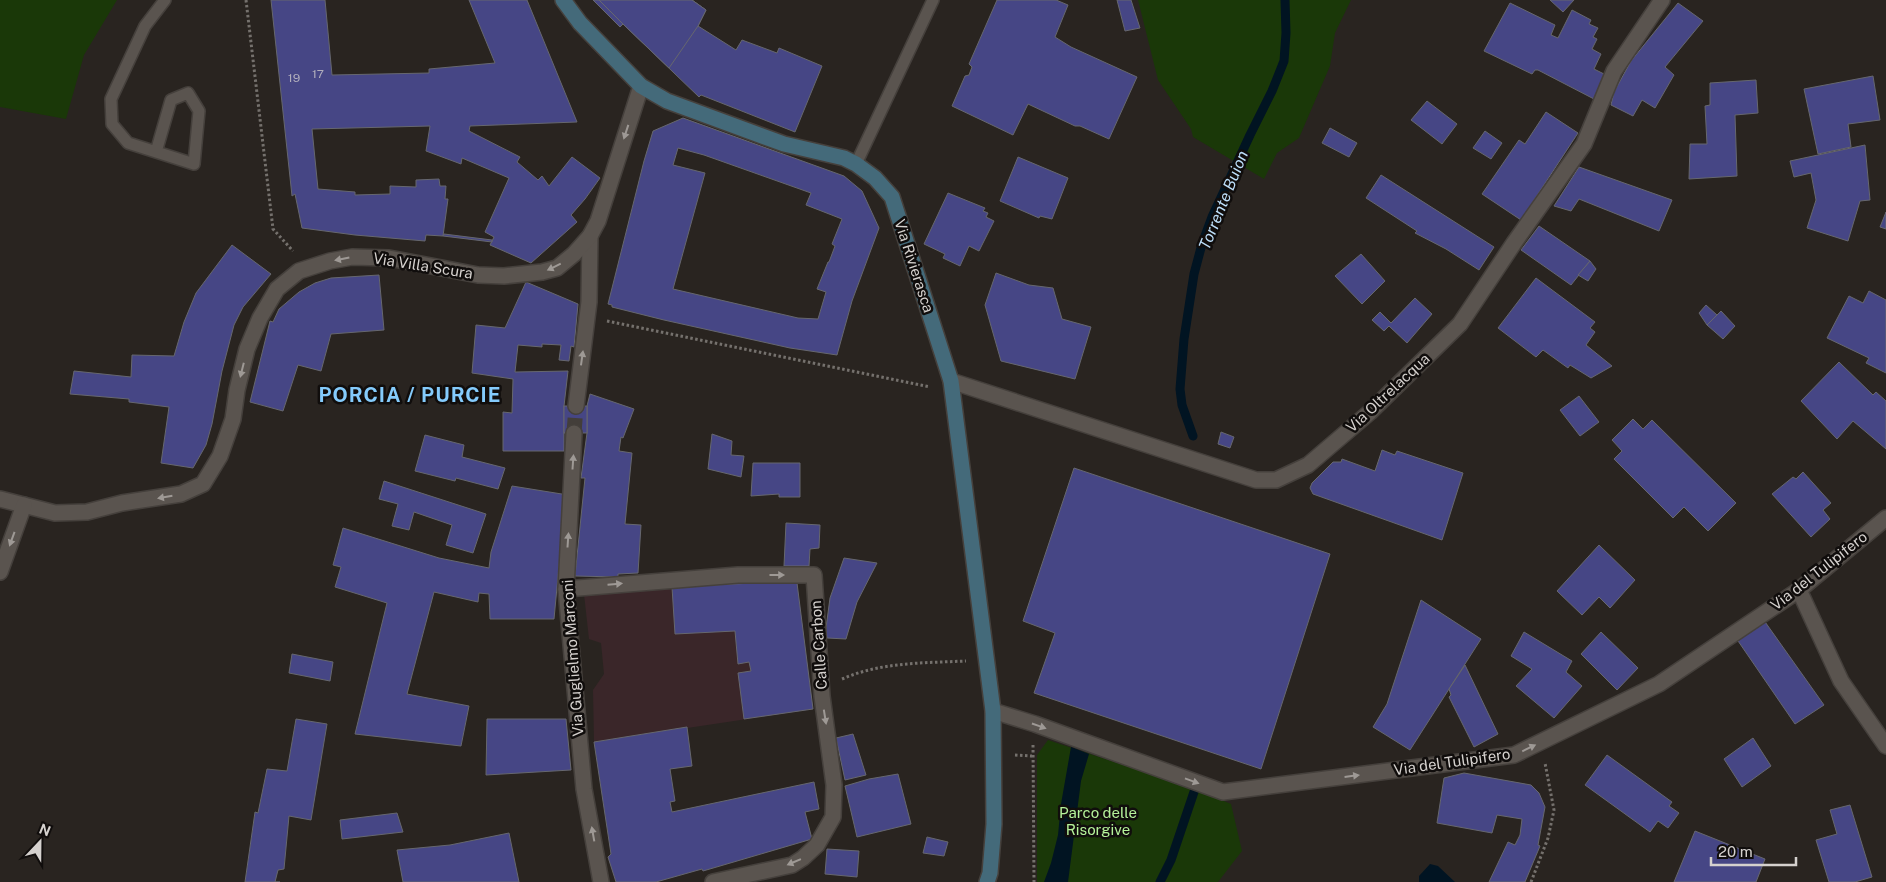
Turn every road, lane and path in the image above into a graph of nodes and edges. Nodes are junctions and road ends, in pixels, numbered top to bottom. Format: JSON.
{"nodes":[{"id":1,"x":165,"y":0,"type":"edge"},
{"id":2,"x":246,"y":0,"type":"edge"},
{"id":3,"x":563,"y":0,"type":"edge"},
{"id":4,"x":933,"y":0,"type":"edge"},
{"id":5,"x":1662,"y":0,"type":"edge"},
{"id":6,"x":641,"y":86,"type":"junction"},
{"id":7,"x":156,"y":152,"type":"junction"},
{"id":8,"x":856,"y":164,"type":"junction"},
{"id":9,"x":590,"y":236,"type":"junction"},
{"id":10,"x":308,"y":268,"type":"junction"},
{"id":11,"x":608,"y":321,"type":"dead end"},
{"id":12,"x":952,"y":386,"type":"junction"},
{"id":13,"x":576,"y":406,"type":"tunnel mouth"},
{"id":14,"x":574,"y":434,"type":"tunnel mouth"},
{"id":15,"x":0,"y":499,"type":"edge"},
{"id":16,"x":24,"y":505,"type":"junction"},
{"id":17,"x":1886,"y":518,"type":"edge"},
{"id":18,"x":0,"y":572,"type":"edge"},
{"id":19,"x":566,"y":588,"type":"junction"},
{"id":20,"x":1799,"y":590,"type":"junction"},
{"id":21,"x":955,"y":662,"type":"dead end"},
{"id":22,"x":839,"y":680,"type":"dead end"},
{"id":23,"x":993,"y":711,"type":"junction"},
{"id":24,"x":1035,"y":724,"type":"junction"},
{"id":25,"x":1541,"y":742,"type":"junction"},
{"id":26,"x":1886,"y":746,"type":"edge"},
{"id":27,"x":602,"y":882,"type":"edge"},
{"id":28,"x":713,"y":882,"type":"edge"},
{"id":29,"x":987,"y":882,"type":"edge"},
{"id":30,"x":1034,"y":882,"type":"edge"},
{"id":31,"x":1531,"y":882,"type":"edge"}],
"edges":[{"from":1,"to":7,"type":"lane"},
{"from":2,"to":10,"type":"path"},
{"from":3,"to":6,"type":"street","name":"Via Rivierasca"},
{"from":4,"to":8,"type":"lane"},
{"from":5,"to":12,"type":"street","name":"Via Oltrelacqua"},
{"from":6,"to":8,"type":"street","name":"Via Rivierasca"},
{"from":6,"to":9,"type":"street","name":"Via Villa Scura","one_way":true},
{"from":7,"to":7,"type":"lane"},
{"from":8,"to":12,"type":"street","name":"Via Rivierasca"},
{"from":9,"to":10,"type":"street","name":"Via Villa Scura","one_way":true},
{"from":13,"to":9,"type":"street","one_way":true},
{"from":10,"to":16,"type":"street","name":"Via Villa Scura","one_way":true},
{"from":11,"to":12,"type":"path"},
{"from":12,"to":23,"type":"street","name":"Via Rivierasca"},
{"from":19,"to":14,"type":"street","name":"Via Guglielmo Marconi","one_way":true},
{"from":15,"to":16,"type":"street","name":"Via Villa Scura"},
{"from":16,"to":18,"type":"street","one_way":true},
{"from":17,"to":20,"type":"street","name":"Via del Tulipifero"},
{"from":27,"to":19,"type":"street","name":"Via Guglielmo Marconi","one_way":true},
{"from":19,"to":28,"type":"street","name":"Calle Carbon","one_way":true},
{"from":20,"to":25,"type":"street","name":"Via del Tulipifero"},
{"from":20,"to":26,"type":"street"},
{"from":21,"to":22,"type":"path"},
{"from":23,"to":24,"type":"street","name":"Via del Tulipifero"},
{"from":23,"to":29,"type":"street","name":"Via Rivierasca"},
{"from":24,"to":25,"type":"street","name":"Via del Tulipifero","one_way":true},
{"from":24,"to":30,"type":"path"},
{"from":25,"to":31,"type":"path"}]}
